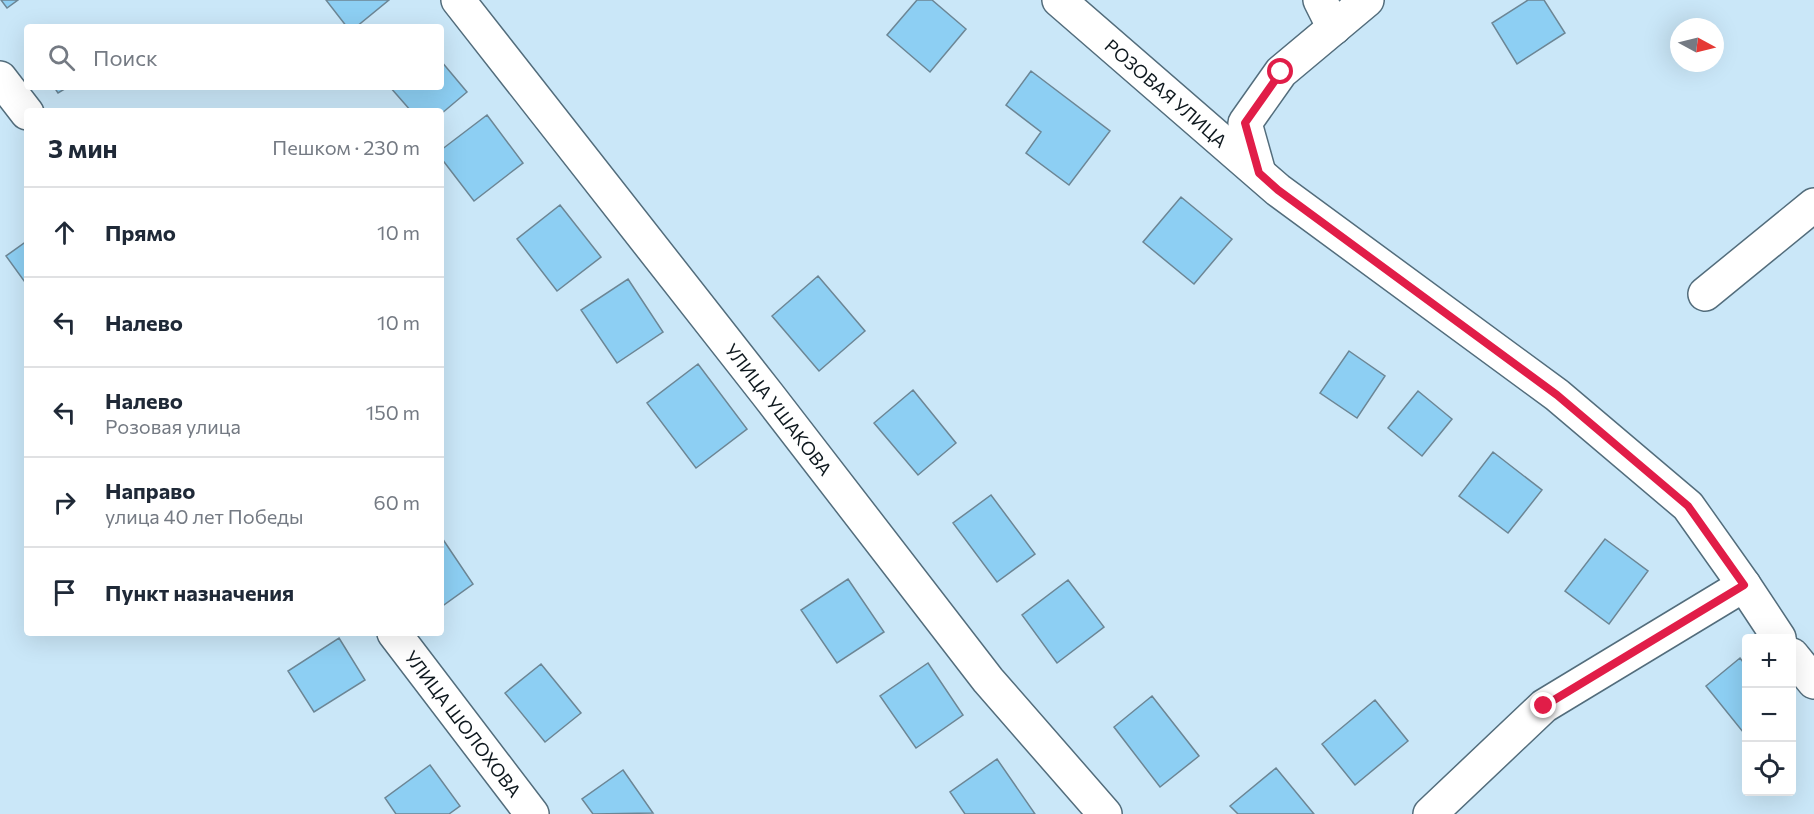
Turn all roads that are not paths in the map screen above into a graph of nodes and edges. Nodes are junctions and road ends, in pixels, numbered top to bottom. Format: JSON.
{"nodes":[{"id":1,"x":458,"y":0,"type":"edge"},
{"id":2,"x":1059,"y":0,"type":"edge"},
{"id":3,"x":1367,"y":0,"type":"edge"},
{"id":4,"x":1327,"y":14,"type":"edge"},
{"id":5,"x":0,"y":78,"type":"edge"},
{"id":6,"x":24,"y":109,"type":"edge"},
{"id":7,"x":1259,"y":173,"type":"junction"},
{"id":8,"x":1814,"y":205,"type":"edge"},
{"id":9,"x":1705,"y":294,"type":"dead end"},
{"id":10,"x":1744,"y":585,"type":"junction"},
{"id":11,"x":1776,"y":634,"type":"edge"},
{"id":12,"x":396,"y":636,"type":"edge"},
{"id":13,"x":1796,"y":661,"type":"edge"},
{"id":14,"x":1814,"y":682,"type":"edge"},
{"id":15,"x":532,"y":814,"type":"edge"},
{"id":16,"x":1105,"y":814,"type":"edge"},
{"id":17,"x":1430,"y":814,"type":"edge"}],
"edges":[{"from":1,"to":16,"type":"street","name":"УЛИЦА УШАКОВА"},
{"from":2,"to":7,"type":"street","name":"РОЗОВАЯ УЛИЦА"},
{"from":3,"to":4,"type":"street"},
{"from":4,"to":7,"type":"street"},
{"from":5,"to":6,"type":"street"},
{"from":7,"to":10,"type":"street","name":"РОЗОВАЯ УЛИЦА"},
{"from":8,"to":9,"type":"street"},
{"from":10,"to":11,"type":"street","name":"РОЗОВАЯ УЛИЦА"},
{"from":10,"to":17,"type":"street"},
{"from":12,"to":15,"type":"street","name":"УЛИЦА ШОЛОХОВА"},
{"from":13,"to":14,"type":"street"}]}
